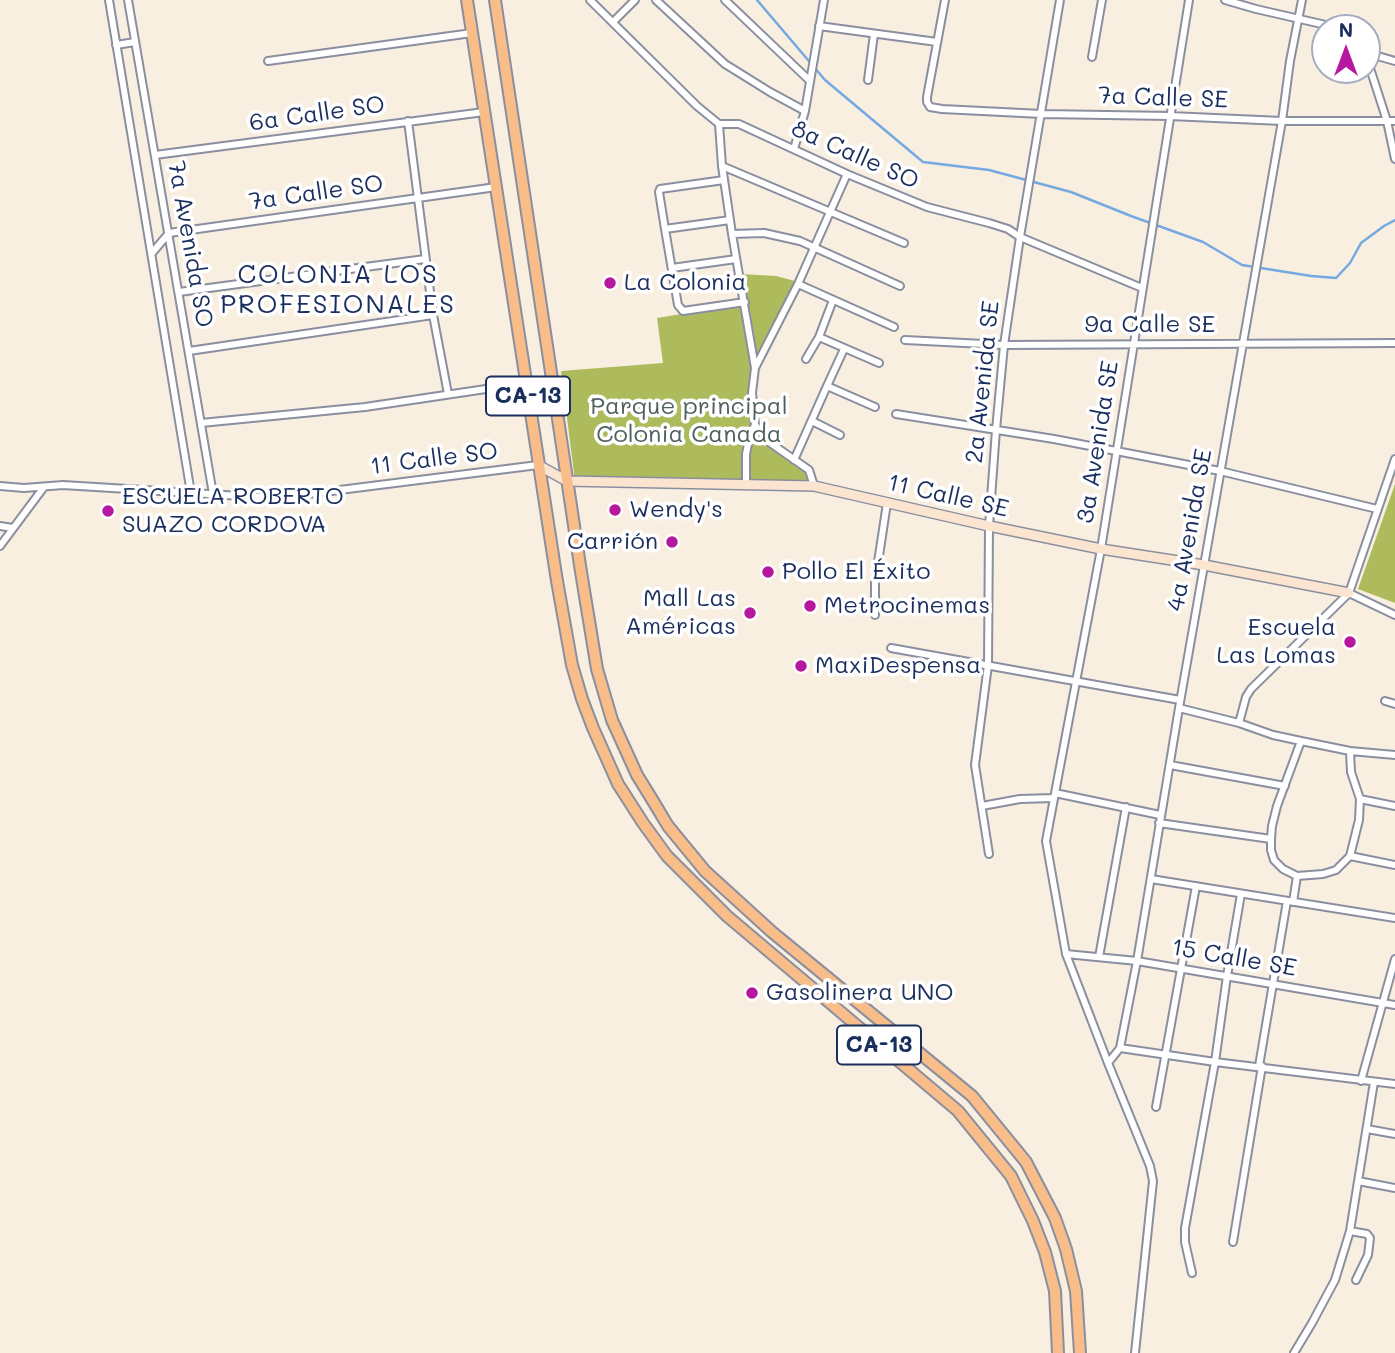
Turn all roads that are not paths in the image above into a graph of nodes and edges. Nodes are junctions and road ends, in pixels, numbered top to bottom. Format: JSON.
{"nodes":[{"id":1,"x":109,"y":0,"type":"edge"},
{"id":2,"x":128,"y":0,"type":"edge"},
{"id":3,"x":467,"y":0,"type":"edge"},
{"id":4,"x":495,"y":0,"type":"edge"},
{"id":5,"x":590,"y":0,"type":"edge"},
{"id":6,"x":635,"y":0,"type":"edge"},
{"id":7,"x":656,"y":0,"type":"edge"},
{"id":8,"x":724,"y":0,"type":"edge"},
{"id":9,"x":824,"y":0,"type":"edge"},
{"id":10,"x":945,"y":0,"type":"edge"},
{"id":11,"x":1060,"y":0,"type":"edge"},
{"id":12,"x":1102,"y":0,"type":"edge"},
{"id":13,"x":1189,"y":0,"type":"edge"},
{"id":14,"x":1225,"y":0,"type":"edge"},
{"id":15,"x":1302,"y":0,"type":"edge"},
{"id":16,"x":1299,"y":19,"type":"junction"},
{"id":17,"x":613,"y":22,"type":"junction"},
{"id":18,"x":1311,"y":22,"type":"edge"},
{"id":19,"x":819,"y":26,"type":"junction"},
{"id":20,"x":472,"y":33,"type":"junction"},
{"id":21,"x":874,"y":34,"type":"junction"},
{"id":22,"x":135,"y":42,"type":"junction"},
{"id":23,"x":937,"y":42,"type":"junction"},
{"id":24,"x":116,"y":45,"type":"junction"},
{"id":25,"x":1092,"y":57,"type":"dead end"},
{"id":26,"x":268,"y":61,"type":"dead end"},
{"id":27,"x":810,"y":80,"type":"junction"},
{"id":28,"x":868,"y":80,"type":"dead end"},
{"id":29,"x":1375,"y":84,"type":"edge"},
{"id":30,"x":805,"y":111,"type":"junction"},
{"id":31,"x":484,"y":112,"type":"junction"},
{"id":32,"x":1042,"y":114,"type":"junction"},
{"id":33,"x":1170,"y":116,"type":"junction"},
{"id":34,"x":408,"y":121,"type":"junction"},
{"id":35,"x":1282,"y":121,"type":"junction"},
{"id":36,"x":1387,"y":121,"type":"junction"},
{"id":37,"x":1395,"y":121,"type":"edge"},
{"id":38,"x":719,"y":124,"type":"junction"},
{"id":39,"x":794,"y":149,"type":"junction"},
{"id":40,"x":155,"y":155,"type":"junction"},
{"id":41,"x":1395,"y":159,"type":"edge"},
{"id":42,"x":722,"y":166,"type":"junction"},
{"id":43,"x":847,"y":173,"type":"junction"},
{"id":44,"x":724,"y":180,"type":"junction"},
{"id":45,"x":496,"y":187,"type":"junction"},
{"id":46,"x":419,"y":197,"type":"junction"},
{"id":47,"x":831,"y":211,"type":"junction"},
{"id":48,"x":730,"y":220,"type":"junction"},
{"id":49,"x":665,"y":229,"type":"junction"},
{"id":50,"x":169,"y":233,"type":"junction"},
{"id":51,"x":732,"y":234,"type":"junction"},
{"id":52,"x":1020,"y":237,"type":"junction"},
{"id":53,"x":904,"y":243,"type":"dead end"},
{"id":54,"x":814,"y":247,"type":"junction"},
{"id":55,"x":152,"y":253,"type":"junction"},
{"id":56,"x":425,"y":258,"type":"junction"},
{"id":57,"x":736,"y":259,"type":"junction"},
{"id":58,"x":672,"y":268,"type":"junction"},
{"id":59,"x":798,"y":284,"type":"junction"},
{"id":60,"x":900,"y":286,"type":"dead end"},
{"id":61,"x":1142,"y":288,"type":"junction"},
{"id":62,"x":179,"y":292,"type":"junction"},
{"id":63,"x":833,"y":300,"type":"junction"},
{"id":64,"x":745,"y":302,"type":"junction"},
{"id":65,"x":433,"y":315,"type":"junction"},
{"id":66,"x":894,"y":327,"type":"dead end"},
{"id":67,"x":819,"y":337,"type":"junction"},
{"id":68,"x":905,"y":340,"type":"dead end"},
{"id":69,"x":1133,"y":343,"type":"junction"},
{"id":70,"x":1395,"y":343,"type":"edge"},
{"id":71,"x":1242,"y":344,"type":"junction"},
{"id":72,"x":1004,"y":345,"type":"junction"},
{"id":73,"x":844,"y":349,"type":"junction"},
{"id":74,"x":189,"y":351,"type":"junction"},
{"id":75,"x":806,"y":359,"type":"dead end"},
{"id":76,"x":878,"y":363,"type":"dead end"},
{"id":77,"x":755,"y":368,"type":"junction"},
{"id":78,"x":526,"y":383,"type":"junction"},
{"id":79,"x":827,"y":386,"type":"junction"},
{"id":80,"x":448,"y":394,"type":"junction"},
{"id":81,"x":875,"y":407,"type":"dead end"},
{"id":82,"x":896,"y":414,"type":"dead end"},
{"id":83,"x":812,"y":422,"type":"junction"},
{"id":84,"x":201,"y":424,"type":"junction"},
{"id":85,"x":755,"y":425,"type":"junction"},
{"id":86,"x":996,"y":430,"type":"junction"},
{"id":87,"x":840,"y":435,"type":"dead end"},
{"id":88,"x":1116,"y":451,"type":"junction"},
{"id":89,"x":1395,"y":459,"type":"edge"},
{"id":90,"x":794,"y":460,"type":"junction"},
{"id":91,"x":538,"y":465,"type":"junction"},
{"id":92,"x":1220,"y":471,"type":"junction"},
{"id":93,"x":567,"y":481,"type":"junction"},
{"id":94,"x":746,"y":484,"type":"junction"},
{"id":95,"x":0,"y":486,"type":"edge"},
{"id":96,"x":814,"y":486,"type":"junction"},
{"id":97,"x":44,"y":487,"type":"junction"},
{"id":98,"x":191,"y":493,"type":"junction"},
{"id":99,"x":213,"y":495,"type":"junction"},
{"id":100,"x":887,"y":503,"type":"junction"},
{"id":101,"x":1377,"y":509,"type":"junction"},
{"id":102,"x":0,"y":526,"type":"edge"},
{"id":103,"x":989,"y":526,"type":"junction"},
{"id":104,"x":13,"y":528,"type":"junction"},
{"id":105,"x":0,"y":546,"type":"edge"},
{"id":106,"x":1101,"y":549,"type":"junction"},
{"id":107,"x":1204,"y":565,"type":"junction"},
{"id":108,"x":1349,"y":593,"type":"junction"},
{"id":109,"x":875,"y":615,"type":"dead end"},
{"id":110,"x":1395,"y":615,"type":"edge"},
{"id":111,"x":891,"y":648,"type":"dead end"},
{"id":112,"x":988,"y":665,"type":"junction"},
{"id":113,"x":1076,"y":682,"type":"junction"},
{"id":114,"x":1180,"y":700,"type":"junction"},
{"id":115,"x":1385,"y":701,"type":"dead end"},
{"id":116,"x":1395,"y":705,"type":"edge"},
{"id":117,"x":1179,"y":708,"type":"junction"},
{"id":118,"x":1238,"y":723,"type":"junction"},
{"id":119,"x":1301,"y":741,"type":"junction"},
{"id":120,"x":1350,"y":751,"type":"junction"},
{"id":121,"x":1395,"y":755,"type":"edge"},
{"id":122,"x":1170,"y":765,"type":"junction"},
{"id":123,"x":1285,"y":786,"type":"junction"},
{"id":124,"x":1054,"y":795,"type":"junction"},
{"id":125,"x":1360,"y":799,"type":"junction"},
{"id":126,"x":982,"y":806,"type":"junction"},
{"id":127,"x":1395,"y":806,"type":"edge"},
{"id":128,"x":1126,"y":807,"type":"junction"},
{"id":129,"x":1160,"y":819,"type":"junction"},
{"id":130,"x":1271,"y":839,"type":"junction"},
{"id":131,"x":989,"y":854,"type":"dead end"},
{"id":132,"x":1350,"y":856,"type":"junction"},
{"id":133,"x":1395,"y":865,"type":"edge"},
{"id":134,"x":1297,"y":876,"type":"junction"},
{"id":135,"x":1151,"y":879,"type":"junction"},
{"id":136,"x":1196,"y":887,"type":"junction"},
{"id":137,"x":1241,"y":894,"type":"junction"},
{"id":138,"x":1290,"y":901,"type":"junction"},
{"id":139,"x":1395,"y":918,"type":"edge"},
{"id":140,"x":1066,"y":954,"type":"junction"},
{"id":141,"x":1100,"y":957,"type":"junction"},
{"id":142,"x":1395,"y":959,"type":"edge"},
{"id":143,"x":1136,"y":961,"type":"junction"},
{"id":144,"x":1182,"y":969,"type":"junction"},
{"id":145,"x":1227,"y":976,"type":"junction"},
{"id":146,"x":1272,"y":984,"type":"junction"},
{"id":147,"x":1383,"y":1003,"type":"junction"},
{"id":148,"x":1395,"y":1005,"type":"edge"},
{"id":149,"x":1120,"y":1048,"type":"junction"},
{"id":150,"x":1165,"y":1053,"type":"junction"},
{"id":151,"x":1215,"y":1062,"type":"junction"},
{"id":152,"x":1108,"y":1063,"type":"junction"},
{"id":153,"x":1260,"y":1066,"type":"junction"},
{"id":154,"x":1361,"y":1081,"type":"junction"},
{"id":155,"x":1374,"y":1082,"type":"junction"},
{"id":156,"x":1395,"y":1084,"type":"edge"},
{"id":157,"x":1156,"y":1107,"type":"dead end"},
{"id":158,"x":1367,"y":1129,"type":"junction"},
{"id":159,"x":1395,"y":1134,"type":"edge"},
{"id":160,"x":1359,"y":1181,"type":"junction"},
{"id":161,"x":1395,"y":1188,"type":"edge"},
{"id":162,"x":1350,"y":1231,"type":"junction"},
{"id":163,"x":1233,"y":1242,"type":"dead end"},
{"id":164,"x":1192,"y":1273,"type":"dead end"},
{"id":165,"x":1356,"y":1280,"type":"dead end"},
{"id":166,"x":1058,"y":1353,"type":"edge"},
{"id":167,"x":1080,"y":1353,"type":"edge"},
{"id":168,"x":1135,"y":1353,"type":"edge"},
{"id":169,"x":1294,"y":1353,"type":"edge"}],
"edges":[{"from":1,"to":24,"type":"street","name":"7a Avenida SO"},
{"from":2,"to":22,"type":"street","name":"7a Avenida SO"},
{"from":3,"to":20,"type":"highway","number":"CA-13"},
{"from":4,"to":93,"type":"highway","number":"CA-13"},
{"from":5,"to":17,"type":"street","name":"8a Calle SO"},
{"from":6,"to":17,"type":"street"},
{"from":7,"to":30,"type":"street"},
{"from":8,"to":27,"type":"street"},
{"from":9,"to":19,"type":"street"},
{"from":10,"to":23,"type":"street"},
{"from":11,"to":32,"type":"street","name":"2a Avenida SE"},
{"from":12,"to":25,"type":"street"},
{"from":13,"to":33,"type":"street","name":"3a Avenida SE"},
{"from":14,"to":16,"type":"street"},
{"from":15,"to":16,"type":"street","name":"4a Avenida SE"},
{"from":16,"to":18,"type":"street"},
{"from":16,"to":35,"type":"street","name":"4a Avenida SE"},
{"from":17,"to":38,"type":"street","name":"8a Calle SO"},
{"from":19,"to":21,"type":"street"},
{"from":19,"to":27,"type":"street"},
{"from":20,"to":26,"type":"street"},
{"from":20,"to":31,"type":"highway","number":"CA-13"},
{"from":21,"to":23,"type":"street"},
{"from":21,"to":28,"type":"street"},
{"from":22,"to":24,"type":"street"},
{"from":22,"to":40,"type":"street","name":"7a Avenida SO"},
{"from":23,"to":32,"type":"street","name":"7a Calle SE"},
{"from":24,"to":55,"type":"street","name":"7a Avenida SO"},
{"from":27,"to":30,"type":"street"},
{"from":29,"to":36,"type":"street"},
{"from":30,"to":39,"type":"street"},
{"from":31,"to":34,"type":"street","name":"6a Calle SO"},
{"from":31,"to":45,"type":"highway","number":"CA-13"},
{"from":32,"to":33,"type":"street","name":"7a Calle SE"},
{"from":32,"to":52,"type":"street","name":"2a Avenida SE"},
{"from":33,"to":35,"type":"street","name":"7a Calle SE"},
{"from":33,"to":61,"type":"street","name":"3a Avenida SE"},
{"from":34,"to":40,"type":"street","name":"6a Calle SO"},
{"from":34,"to":46,"type":"street"},
{"from":35,"to":36,"type":"street","name":"7a Calle SE"},
{"from":35,"to":71,"type":"street","name":"4a Avenida SE"},
{"from":36,"to":37,"type":"street","name":"7a Calle SE"},
{"from":36,"to":41,"type":"street"},
{"from":38,"to":39,"type":"street","name":"8a Calle SO"},
{"from":38,"to":42,"type":"street"},
{"from":39,"to":43,"type":"street","name":"8a Calle SO"},
{"from":40,"to":50,"type":"street","name":"7a Avenida SO"},
{"from":42,"to":44,"type":"street"},
{"from":42,"to":47,"type":"street"},
{"from":43,"to":47,"type":"street"},
{"from":43,"to":52,"type":"street","name":"8a Calle SO"},
{"from":44,"to":48,"type":"street"},
{"from":44,"to":49,"type":"street"},
{"from":45,"to":46,"type":"street","name":"7a Calle SO"},
{"from":45,"to":78,"type":"highway","number":"CA-13"},
{"from":46,"to":50,"type":"street","name":"7a Calle SO"},
{"from":46,"to":56,"type":"street"},
{"from":47,"to":53,"type":"street"},
{"from":47,"to":54,"type":"street"},
{"from":48,"to":49,"type":"street"},
{"from":48,"to":51,"type":"street"},
{"from":49,"to":58,"type":"street"},
{"from":50,"to":55,"type":"street"},
{"from":50,"to":62,"type":"street","name":"7a Avenida SO"},
{"from":51,"to":54,"type":"street"},
{"from":51,"to":57,"type":"street"},
{"from":52,"to":61,"type":"street","name":"8a Calle SO"},
{"from":52,"to":72,"type":"street","name":"2a Avenida SE"},
{"from":54,"to":59,"type":"street"},
{"from":54,"to":60,"type":"street"},
{"from":55,"to":98,"type":"street","name":"7a Avenida SO"},
{"from":56,"to":62,"type":"street"},
{"from":56,"to":65,"type":"street"},
{"from":57,"to":58,"type":"street"},
{"from":57,"to":64,"type":"street"},
{"from":58,"to":64,"type":"street"},
{"from":59,"to":63,"type":"street"},
{"from":59,"to":77,"type":"street"},
{"from":61,"to":69,"type":"street","name":"3a Avenida SE"},
{"from":62,"to":74,"type":"street","name":"7a Avenida SO"},
{"from":63,"to":66,"type":"street"},
{"from":63,"to":67,"type":"street"},
{"from":64,"to":77,"type":"street"},
{"from":65,"to":74,"type":"street"},
{"from":65,"to":80,"type":"street"},
{"from":67,"to":73,"type":"street"},
{"from":67,"to":75,"type":"street"},
{"from":68,"to":72,"type":"street","name":"9a Calle SE"},
{"from":69,"to":71,"type":"street","name":"9a Calle SE"},
{"from":69,"to":72,"type":"street","name":"9a Calle SE"},
{"from":69,"to":88,"type":"street","name":"3a Avenida SE"},
{"from":70,"to":71,"type":"street","name":"9a Calle SE"},
{"from":71,"to":92,"type":"street","name":"4a Avenida SE"},
{"from":72,"to":86,"type":"street","name":"2a Avenida SE"},
{"from":73,"to":76,"type":"street"},
{"from":73,"to":79,"type":"street"},
{"from":74,"to":84,"type":"street","name":"7a Avenida SO"},
{"from":77,"to":85,"type":"street"},
{"from":78,"to":80,"type":"street"},
{"from":78,"to":91,"type":"highway","number":"CA-13"},
{"from":79,"to":81,"type":"street"},
{"from":79,"to":83,"type":"street"},
{"from":80,"to":84,"type":"street"},
{"from":82,"to":86,"type":"street"},
{"from":83,"to":87,"type":"street"},
{"from":83,"to":90,"type":"street"},
{"from":84,"to":99,"type":"street","name":"7a Avenida SO"},
{"from":85,"to":90,"type":"street"},
{"from":85,"to":94,"type":"street"},
{"from":86,"to":88,"type":"street"},
{"from":86,"to":103,"type":"street","name":"2a Avenida SE"},
{"from":88,"to":92,"type":"street"},
{"from":88,"to":106,"type":"street","name":"3a Avenida SE"},
{"from":89,"to":101,"type":"street"},
{"from":90,"to":96,"type":"street"},
{"from":91,"to":93,"type":"street","name":"11 Calle SE"},
{"from":91,"to":99,"type":"street","name":"11 Calle SO"},
{"from":91,"to":166,"type":"highway","number":"CA-13"},
{"from":92,"to":101,"type":"street"},
{"from":92,"to":107,"type":"street","name":"4a Avenida SE"},
{"from":93,"to":94,"type":"street","name":"11 Calle SE"},
{"from":93,"to":167,"type":"highway","number":"CA-13"},
{"from":94,"to":96,"type":"street","name":"11 Calle SE"},
{"from":95,"to":97,"type":"street","name":"11 Calle SO"},
{"from":96,"to":100,"type":"street","name":"11 Calle SE"},
{"from":97,"to":98,"type":"street","name":"11 Calle SO"},
{"from":97,"to":104,"type":"street"},
{"from":98,"to":99,"type":"street","name":"11 Calle SO"},
{"from":100,"to":103,"type":"street","name":"11 Calle SE"},
{"from":100,"to":109,"type":"street"},
{"from":101,"to":108,"type":"street"},
{"from":102,"to":104,"type":"street"},
{"from":103,"to":106,"type":"street","name":"11 Calle SE"},
{"from":103,"to":112,"type":"street","name":"2a Avenida SE"},
{"from":104,"to":105,"type":"street"},
{"from":106,"to":107,"type":"street","name":"11 Calle SE"},
{"from":106,"to":113,"type":"street","name":"3a Avenida SE"},
{"from":107,"to":108,"type":"street","name":"11 Calle SE"},
{"from":107,"to":114,"type":"street","name":"4a Avenida SE"},
{"from":108,"to":110,"type":"street"},
{"from":108,"to":118,"type":"street"},
{"from":111,"to":112,"type":"street"},
{"from":112,"to":113,"type":"street"},
{"from":112,"to":126,"type":"street","name":"2a Avenida SE"},
{"from":113,"to":114,"type":"street"},
{"from":113,"to":124,"type":"street","name":"3a Avenida SE"},
{"from":114,"to":117,"type":"street","name":"4a Avenida SE"},
{"from":115,"to":116,"type":"street"},
{"from":117,"to":118,"type":"street"},
{"from":117,"to":122,"type":"street","name":"4a Avenida SE"},
{"from":118,"to":119,"type":"street"},
{"from":119,"to":120,"type":"street"},
{"from":119,"to":123,"type":"street"},
{"from":120,"to":121,"type":"street"},
{"from":120,"to":125,"type":"street"},
{"from":122,"to":123,"type":"street"},
{"from":122,"to":129,"type":"street","name":"4a Avenida SE"},
{"from":123,"to":130,"type":"street"},
{"from":124,"to":126,"type":"street"},
{"from":124,"to":128,"type":"street"},
{"from":124,"to":140,"type":"street","name":"3a Avenida SE"},
{"from":125,"to":127,"type":"street"},
{"from":125,"to":132,"type":"street"},
{"from":126,"to":131,"type":"street","name":"2a Avenida SE"},
{"from":128,"to":129,"type":"street"},
{"from":128,"to":141,"type":"street"},
{"from":129,"to":130,"type":"street"},
{"from":129,"to":135,"type":"street","name":"4a Avenida SE"},
{"from":130,"to":134,"type":"street"},
{"from":132,"to":133,"type":"street"},
{"from":132,"to":134,"type":"street"},
{"from":134,"to":138,"type":"street"},
{"from":135,"to":136,"type":"street"},
{"from":135,"to":143,"type":"street","name":"4a Avenida SE"},
{"from":136,"to":137,"type":"street"},
{"from":136,"to":144,"type":"street"},
{"from":137,"to":138,"type":"street"},
{"from":137,"to":145,"type":"street"},
{"from":138,"to":139,"type":"street"},
{"from":138,"to":146,"type":"street"},
{"from":140,"to":141,"type":"street","name":"15 Calle SE"},
{"from":140,"to":152,"type":"street"},
{"from":141,"to":143,"type":"street","name":"15 Calle SE"},
{"from":142,"to":147,"type":"street"},
{"from":143,"to":144,"type":"street","name":"15 Calle SE"},
{"from":143,"to":149,"type":"street","name":"4a Avenida SE"},
{"from":144,"to":145,"type":"street","name":"15 Calle SE"},
{"from":144,"to":150,"type":"street"},
{"from":145,"to":146,"type":"street","name":"15 Calle SE"},
{"from":145,"to":151,"type":"street"},
{"from":146,"to":147,"type":"street","name":"15 Calle SE"},
{"from":146,"to":153,"type":"street"},
{"from":147,"to":148,"type":"street","name":"15 Calle SE"},
{"from":147,"to":154,"type":"street"},
{"from":149,"to":150,"type":"street"},
{"from":149,"to":152,"type":"street","name":"4a Avenida SE"},
{"from":150,"to":151,"type":"street"},
{"from":150,"to":157,"type":"street"},
{"from":151,"to":153,"type":"street"},
{"from":151,"to":164,"type":"street"},
{"from":152,"to":168,"type":"street"},
{"from":153,"to":154,"type":"street"},
{"from":153,"to":163,"type":"street"},
{"from":154,"to":155,"type":"street"},
{"from":155,"to":156,"type":"street"},
{"from":155,"to":158,"type":"street"},
{"from":158,"to":159,"type":"street"},
{"from":158,"to":160,"type":"street"},
{"from":160,"to":161,"type":"street"},
{"from":160,"to":162,"type":"street"},
{"from":162,"to":165,"type":"street"},
{"from":162,"to":169,"type":"street"}]}
